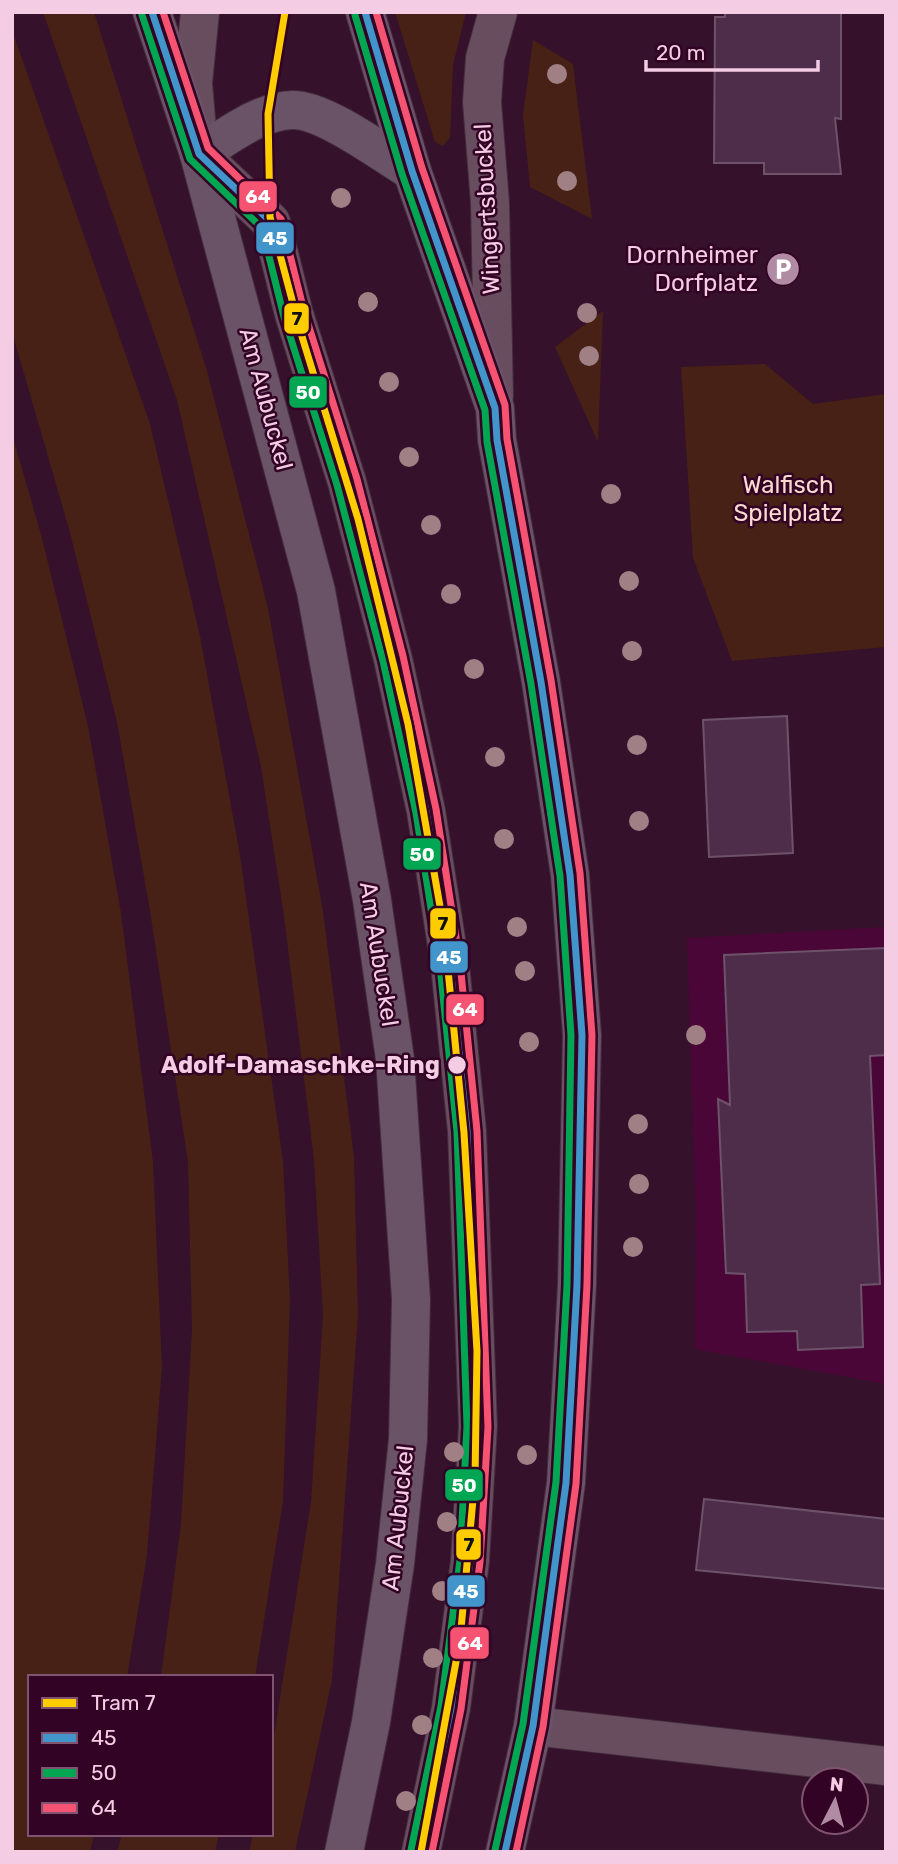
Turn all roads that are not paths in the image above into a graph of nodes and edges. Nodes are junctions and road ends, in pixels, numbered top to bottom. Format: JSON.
{"nodes":[{"id":1,"x":152,"y":12,"type":"edge"},
{"id":2,"x":200,"y":12,"type":"edge"},
{"id":3,"x":365,"y":12,"type":"edge"},
{"id":4,"x":498,"y":12,"type":"edge"},
{"id":5,"x":200,"y":154,"type":"junction"},
{"id":6,"x":412,"y":171,"type":"junction"},
{"id":7,"x":495,"y":408,"type":"junction"},
{"id":8,"x":533,"y":1726,"type":"junction"},
{"id":9,"x":886,"y":1766,"type":"edge"},
{"id":10,"x":344,"y":1852,"type":"edge"},
{"id":11,"x":421,"y":1852,"type":"edge"},
{"id":12,"x":505,"y":1852,"type":"edge"}],
"edges":[{"from":1,"to":5,"type":"main road","name":"Am Aubuckel"},
{"from":2,"to":5,"type":"street","name":"Am Aubuckel"},
{"from":3,"to":6,"type":"main road"},
{"from":4,"to":7,"type":"street","name":"Wingertsbuckel"},
{"from":5,"to":6,"type":"main road"},
{"from":5,"to":10,"type":"main road","name":"Am Aubuckel"},
{"from":5,"to":11,"type":"street"},
{"from":6,"to":7,"type":"main road"},
{"from":7,"to":8,"type":"main road"},
{"from":8,"to":9,"type":"street"},
{"from":8,"to":12,"type":"main road"}]}
